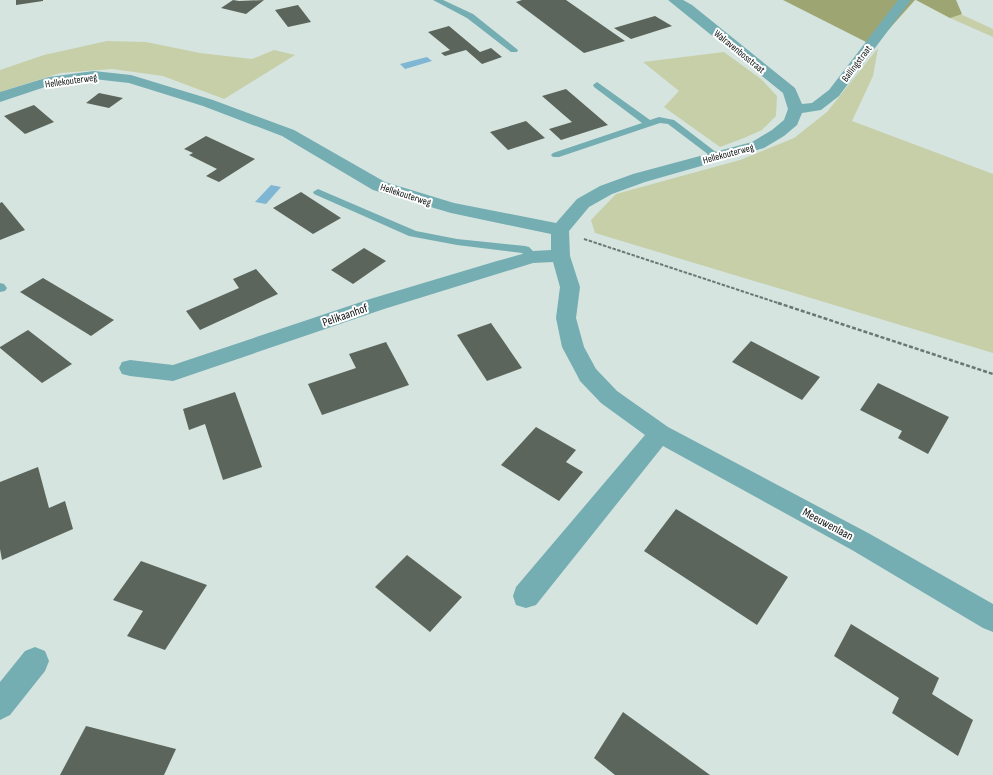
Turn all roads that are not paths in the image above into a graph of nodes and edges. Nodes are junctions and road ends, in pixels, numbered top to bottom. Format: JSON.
{"nodes":[{"id":1,"x":437,"y":0,"type":"edge"},
{"id":2,"x":674,"y":0,"type":"edge"},
{"id":3,"x":905,"y":0,"type":"edge"},
{"id":4,"x":514,"y":50,"type":"dead end"},
{"id":5,"x":597,"y":85,"type":"dead end"},
{"id":6,"x":0,"y":97,"type":"edge"},
{"id":7,"x":796,"y":109,"type":"junction"},
{"id":8,"x":649,"y":124,"type":"junction"},
{"id":9,"x":556,"y":156,"type":"dead end"},
{"id":10,"x":716,"y":156,"type":"junction"},
{"id":11,"x":318,"y":192,"type":"dead end"},
{"id":12,"x":560,"y":230,"type":"junction"},
{"id":13,"x":561,"y":256,"type":"junction"},
{"id":14,"x":533,"y":257,"type":"junction"},
{"id":15,"x":130,"y":368,"type":"dead end"},
{"id":16,"x":660,"y":433,"type":"junction"},
{"id":17,"x":526,"y":596,"type":"dead end"},
{"id":18,"x":993,"y":619,"type":"edge"},
{"id":19,"x":34,"y":661,"type":"dead end"},
{"id":20,"x":0,"y":705,"type":"edge"}],
"edges":[{"from":1,"to":4,"type":"lane"},
{"from":2,"to":7,"type":"street","name":"Walravenbosstraat"},
{"from":3,"to":7,"type":"street","name":"Ballingstraat"},
{"from":5,"to":8,"type":"lane"},
{"from":6,"to":12,"type":"street","name":"Hellekouterweg"},
{"from":7,"to":10,"type":"street","name":"Hellekouterweg"},
{"from":8,"to":9,"type":"lane"},
{"from":8,"to":10,"type":"lane"},
{"from":10,"to":12,"type":"street","name":"Hellekouterweg"},
{"from":11,"to":14,"type":"lane"},
{"from":12,"to":13,"type":"street","name":"Meeuwenlaan"},
{"from":13,"to":14,"type":"street","name":"Pelikaanhof"},
{"from":13,"to":16,"type":"street","name":"Meeuwenlaan"},
{"from":14,"to":15,"type":"street","name":"Pelikaanhof"},
{"from":16,"to":17,"type":"street"},
{"from":16,"to":18,"type":"street","name":"Meeuwenlaan"},
{"from":19,"to":20,"type":"street"}]}
